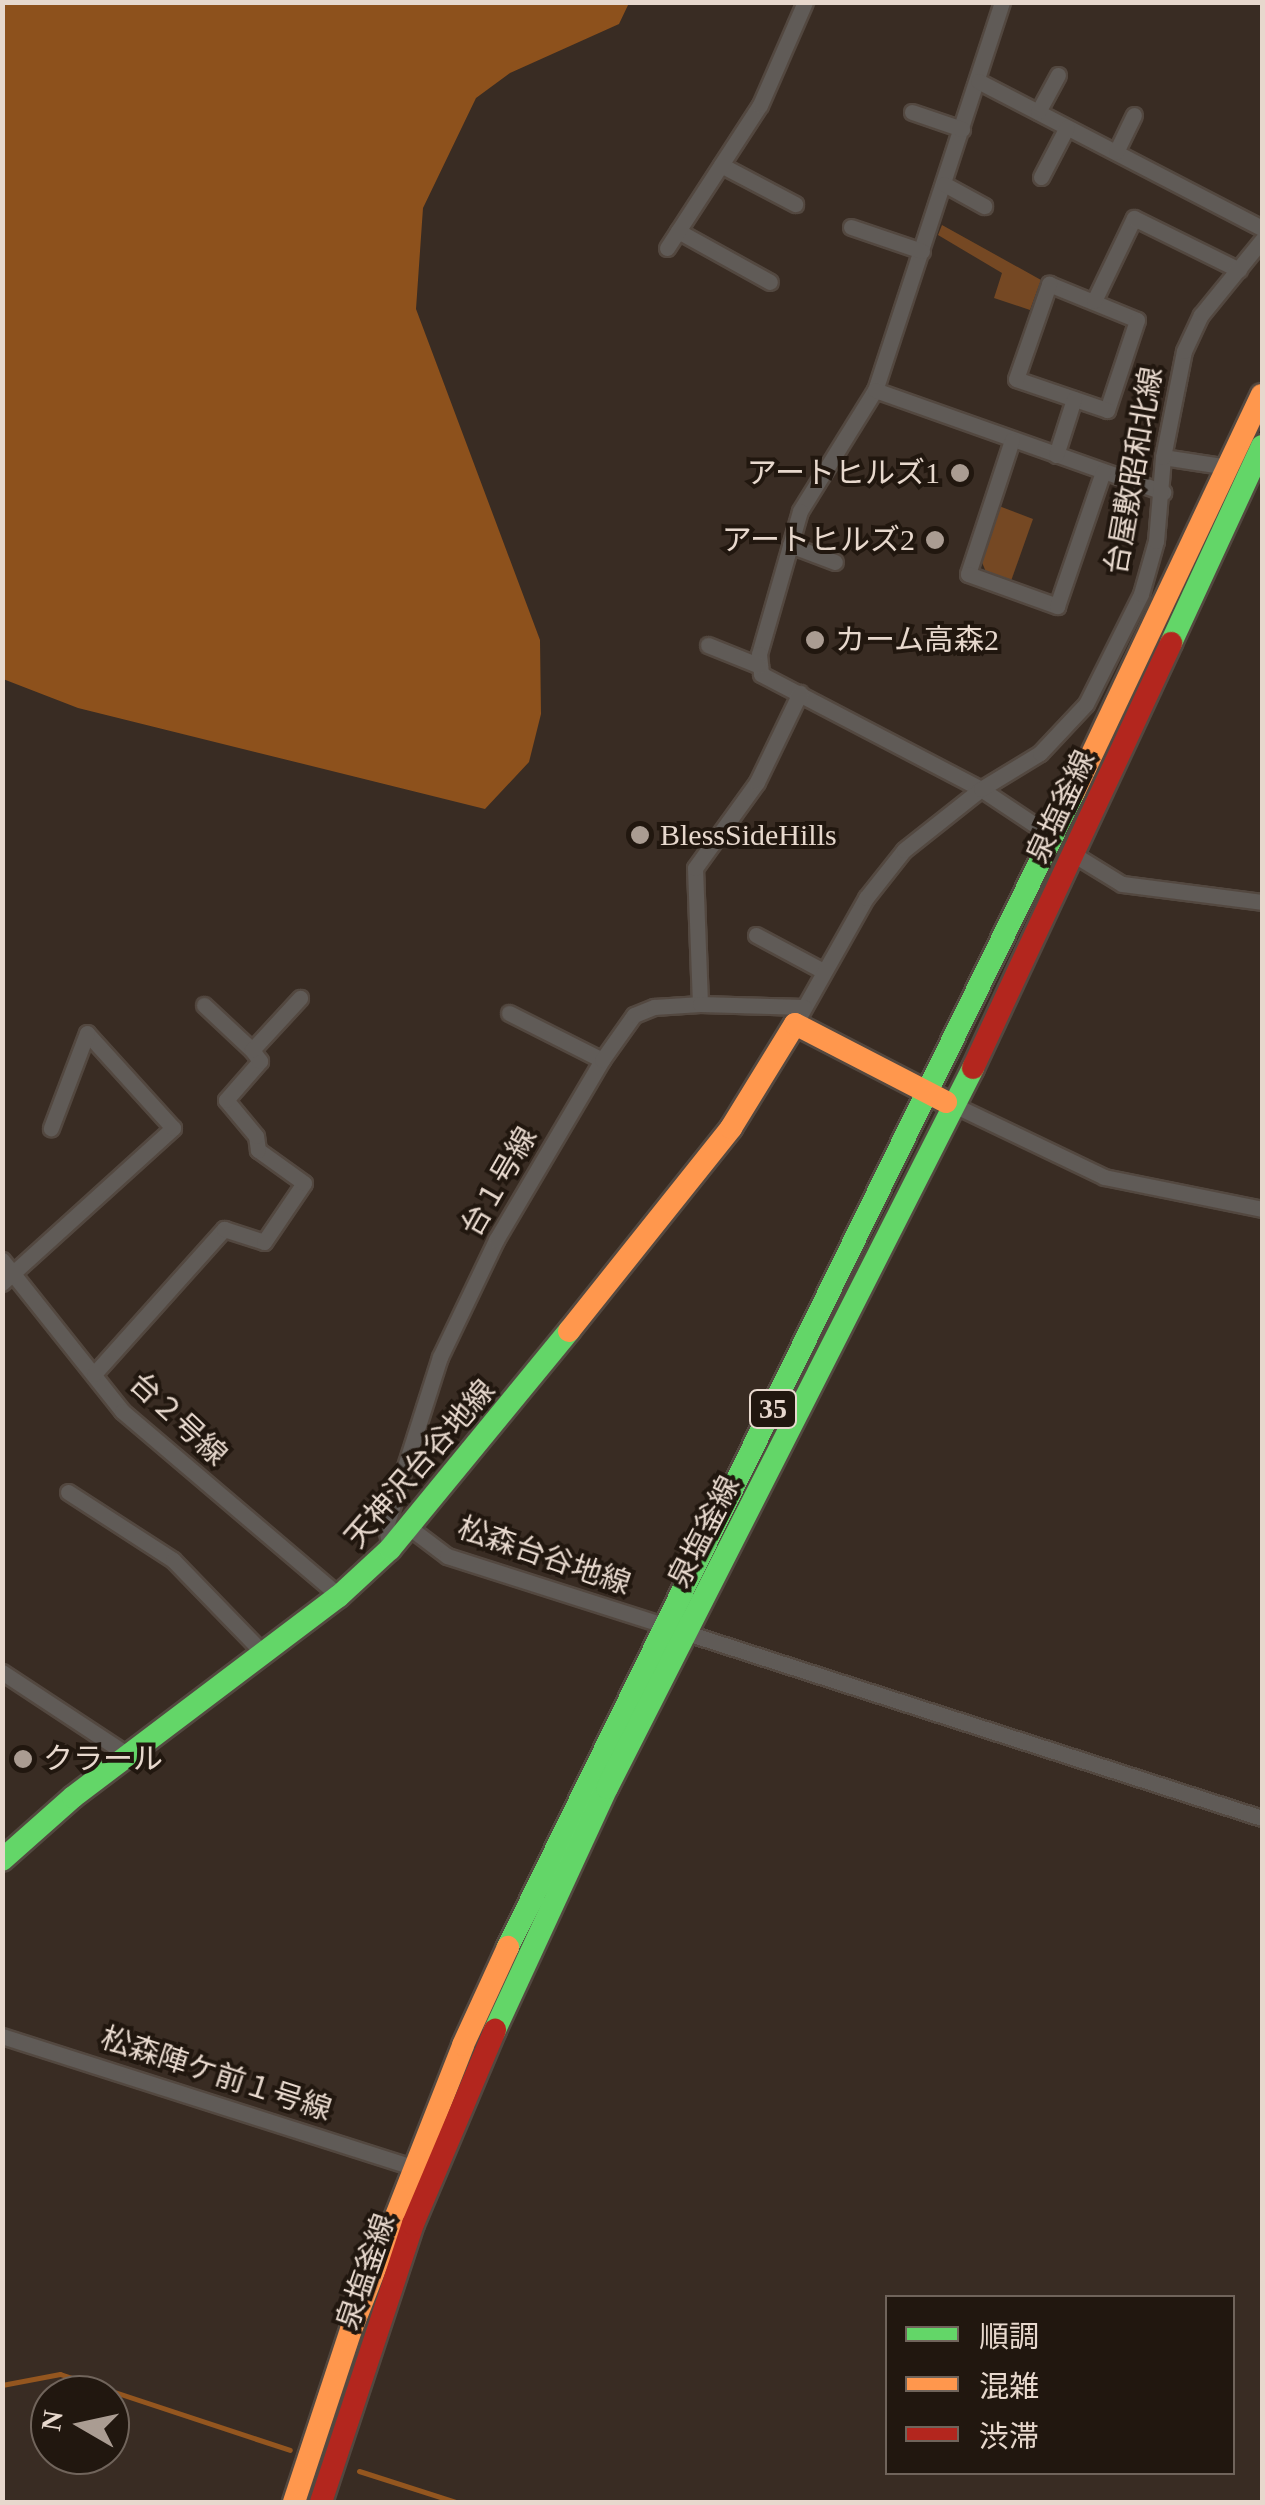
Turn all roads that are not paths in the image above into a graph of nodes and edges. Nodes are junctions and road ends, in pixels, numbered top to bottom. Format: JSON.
{"nodes":[{"id":1,"x":805,"y":2,"type":"edge"},
{"id":2,"x":1002,"y":2,"type":"edge"},
{"id":3,"x":1058,"y":75,"type":"dead end"},
{"id":4,"x":978,"y":81,"type":"junction"},
{"id":5,"x":912,"y":112,"type":"dead end"},
{"id":6,"x":1038,"y":112,"type":"junction"},
{"id":7,"x":1134,"y":115,"type":"dead end"},
{"id":8,"x":1067,"y":127,"type":"junction"},
{"id":9,"x":962,"y":128,"type":"junction"},
{"id":10,"x":1116,"y":152,"type":"junction"},
{"id":11,"x":721,"y":165,"type":"junction"},
{"id":12,"x":1041,"y":177,"type":"dead end"},
{"id":13,"x":944,"y":184,"type":"junction"},
{"id":14,"x":795,"y":204,"type":"dead end"},
{"id":15,"x":984,"y":206,"type":"dead end"},
{"id":16,"x":851,"y":227,"type":"dead end"},
{"id":17,"x":1262,"y":228,"type":"edge"},
{"id":18,"x":678,"y":231,"type":"junction"},
{"id":19,"x":1262,"y":240,"type":"edge"},
{"id":20,"x":667,"y":248,"type":"dead end"},
{"id":21,"x":922,"y":250,"type":"junction"},
{"id":22,"x":1239,"y":270,"type":"junction"},
{"id":23,"x":770,"y":282,"type":"dead end"},
{"id":24,"x":1094,"y":301,"type":"junction"},
{"id":25,"x":876,"y":390,"type":"junction"},
{"id":26,"x":1262,"y":395,"type":"edge"},
{"id":27,"x":1074,"y":399,"type":"junction"},
{"id":28,"x":1012,"y":440,"type":"junction"},
{"id":29,"x":1262,"y":446,"type":"edge"},
{"id":30,"x":1056,"y":456,"type":"junction"},
{"id":31,"x":1163,"y":457,"type":"junction"},
{"id":32,"x":1228,"y":467,"type":"junction"},
{"id":33,"x":1103,"y":472,"type":"junction"},
{"id":34,"x":1162,"y":492,"type":"junction"},
{"id":35,"x":790,"y":545,"type":"junction"},
{"id":36,"x":835,"y":562,"type":"dead end"},
{"id":37,"x":708,"y":645,"type":"dead end"},
{"id":38,"x":760,"y":666,"type":"junction"},
{"id":39,"x":800,"y":693,"type":"junction"},
{"id":40,"x":981,"y":789,"type":"junction"},
{"id":41,"x":1053,"y":837,"type":"junction"},
{"id":42,"x":1073,"y":854,"type":"junction"},
{"id":43,"x":1262,"y":902,"type":"edge"},
{"id":44,"x":756,"y":935,"type":"dead end"},
{"id":45,"x":823,"y":970,"type":"junction"},
{"id":46,"x":300,"y":998,"type":"dead end"},
{"id":47,"x":700,"y":1004,"type":"junction"},
{"id":48,"x":204,"y":1005,"type":"dead end"},
{"id":49,"x":510,"y":1013,"type":"dead end"},
{"id":50,"x":799,"y":1015,"type":"junction"},
{"id":51,"x":252,"y":1050,"type":"junction"},
{"id":52,"x":602,"y":1060,"type":"junction"},
{"id":53,"x":930,"y":1094,"type":"junction"},
{"id":54,"x":956,"y":1106,"type":"junction"},
{"id":55,"x":51,"y":1128,"type":"dead end"},
{"id":56,"x":1262,"y":1209,"type":"edge"},
{"id":57,"x":2,"y":1260,"type":"edge"},
{"id":58,"x":8,"y":1279,"type":"edge"},
{"id":59,"x":94,"y":1374,"type":"junction"},
{"id":60,"x":68,"y":1492,"type":"dead end"},
{"id":61,"x":410,"y":1528,"type":"junction"},
{"id":62,"x":390,"y":1550,"type":"junction"},
{"id":63,"x":338,"y":1596,"type":"junction"},
{"id":64,"x":676,"y":1630,"type":"junction"},
{"id":65,"x":263,"y":1653,"type":"junction"},
{"id":66,"x":2,"y":1672,"type":"edge"},
{"id":67,"x":128,"y":1755,"type":"junction"},
{"id":68,"x":1262,"y":1818,"type":"edge"},
{"id":69,"x":2,"y":1860,"type":"edge"},
{"id":70,"x":2,"y":2036,"type":"edge"},
{"id":71,"x":413,"y":2166,"type":"junction"},
{"id":72,"x":294,"y":2502,"type":"edge"},
{"id":73,"x":321,"y":2502,"type":"edge"}],
"edges":[{"from":1,"to":11,"type":"street"},
{"from":2,"to":4,"type":"street"},
{"from":3,"to":6,"type":"street"},
{"from":4,"to":6,"type":"street"},
{"from":4,"to":9,"type":"street"},
{"from":5,"to":9,"type":"street"},
{"from":6,"to":8,"type":"street"},
{"from":7,"to":10,"type":"street"},
{"from":8,"to":10,"type":"street"},
{"from":8,"to":12,"type":"street"},
{"from":9,"to":13,"type":"street"},
{"from":10,"to":17,"type":"street"},
{"from":11,"to":14,"type":"street"},
{"from":11,"to":18,"type":"street"},
{"from":13,"to":15,"type":"street"},
{"from":13,"to":21,"type":"street"},
{"from":16,"to":21,"type":"street"},
{"from":18,"to":20,"type":"street"},
{"from":18,"to":23,"type":"street"},
{"from":19,"to":22,"type":"street","name":"台屋敷昭和北線"},
{"from":21,"to":25,"type":"street"},
{"from":22,"to":24,"type":"street"},
{"from":22,"to":31,"type":"street","name":"台屋敷昭和北線"},
{"from":24,"to":27,"type":"street"},
{"from":24,"to":27,"type":"street"},
{"from":25,"to":28,"type":"street"},
{"from":25,"to":35,"type":"street"},
{"from":26,"to":32,"type":"main road","name":"泉塩釜線","number":"35"},
{"from":27,"to":30,"type":"street"},
{"from":28,"to":30,"type":"street"},
{"from":28,"to":33,"type":"street"},
{"from":29,"to":42,"type":"main road","name":"泉塩釜線","number":"35"},
{"from":30,"to":33,"type":"street"},
{"from":31,"to":32,"type":"street"},
{"from":31,"to":34,"type":"street","name":"台屋敷昭和北線"},
{"from":32,"to":41,"type":"main road","name":"泉塩釜線","number":"35"},
{"from":33,"to":34,"type":"street"},
{"from":34,"to":40,"type":"street","name":"台屋敷昭和北線"},
{"from":35,"to":36,"type":"street"},
{"from":35,"to":38,"type":"street"},
{"from":37,"to":38,"type":"street"},
{"from":38,"to":39,"type":"street"},
{"from":39,"to":40,"type":"street"},
{"from":39,"to":47,"type":"street"},
{"from":40,"to":41,"type":"street"},
{"from":40,"to":45,"type":"street","name":"台屋敷昭和北線"},
{"from":41,"to":53,"type":"main road","name":"泉塩釜線","number":"35"},
{"from":42,"to":43,"type":"street"},
{"from":42,"to":54,"type":"main road","name":"泉塩釜線","number":"35"},
{"from":44,"to":45,"type":"street"},
{"from":45,"to":50,"type":"street","name":"台屋敷昭和北線"},
{"from":46,"to":51,"type":"street"},
{"from":47,"to":50,"type":"street","name":"台１号線"},
{"from":47,"to":52,"type":"street","name":"台１号線"},
{"from":48,"to":51,"type":"street"},
{"from":49,"to":52,"type":"street"},
{"from":50,"to":53,"type":"main road"},
{"from":50,"to":61,"type":"main road","name":"天神沢台谷地線"},
{"from":51,"to":59,"type":"street"},
{"from":52,"to":62,"type":"street","name":"台１号線"},
{"from":53,"to":54,"type":"main road"},
{"from":53,"to":64,"type":"main road","name":"泉塩釜線","number":"35"},
{"from":54,"to":56,"type":"street"},
{"from":54,"to":64,"type":"main road","name":"泉塩釜線","number":"35"},
{"from":55,"to":58,"type":"street"},
{"from":57,"to":58,"type":"street","name":"台２号線"},
{"from":58,"to":59,"type":"street","name":"台２号線"},
{"from":59,"to":63,"type":"street","name":"台２号線"},
{"from":60,"to":65,"type":"street"},
{"from":61,"to":62,"type":"main road","name":"天神沢台谷地線"},
{"from":61,"to":64,"type":"street","name":"松森台谷地線"},
{"from":62,"to":63,"type":"main road","name":"天神沢台谷地線"},
{"from":63,"to":65,"type":"main road","name":"天神沢台谷地線"},
{"from":64,"to":68,"type":"street","name":"松森台谷地線"},
{"from":64,"to":71,"type":"main road","name":"泉塩釜線","number":"35"},
{"from":64,"to":73,"type":"main road","name":"泉塩釜線","number":"35"},
{"from":65,"to":67,"type":"main road","name":"天神沢台谷地線"},
{"from":66,"to":67,"type":"street"},
{"from":67,"to":69,"type":"main road","name":"天神沢台谷地線"},
{"from":70,"to":71,"type":"street","name":"松森陣ケ前１号線"},
{"from":71,"to":72,"type":"main road","name":"泉塩釜線","number":"35"}]}
